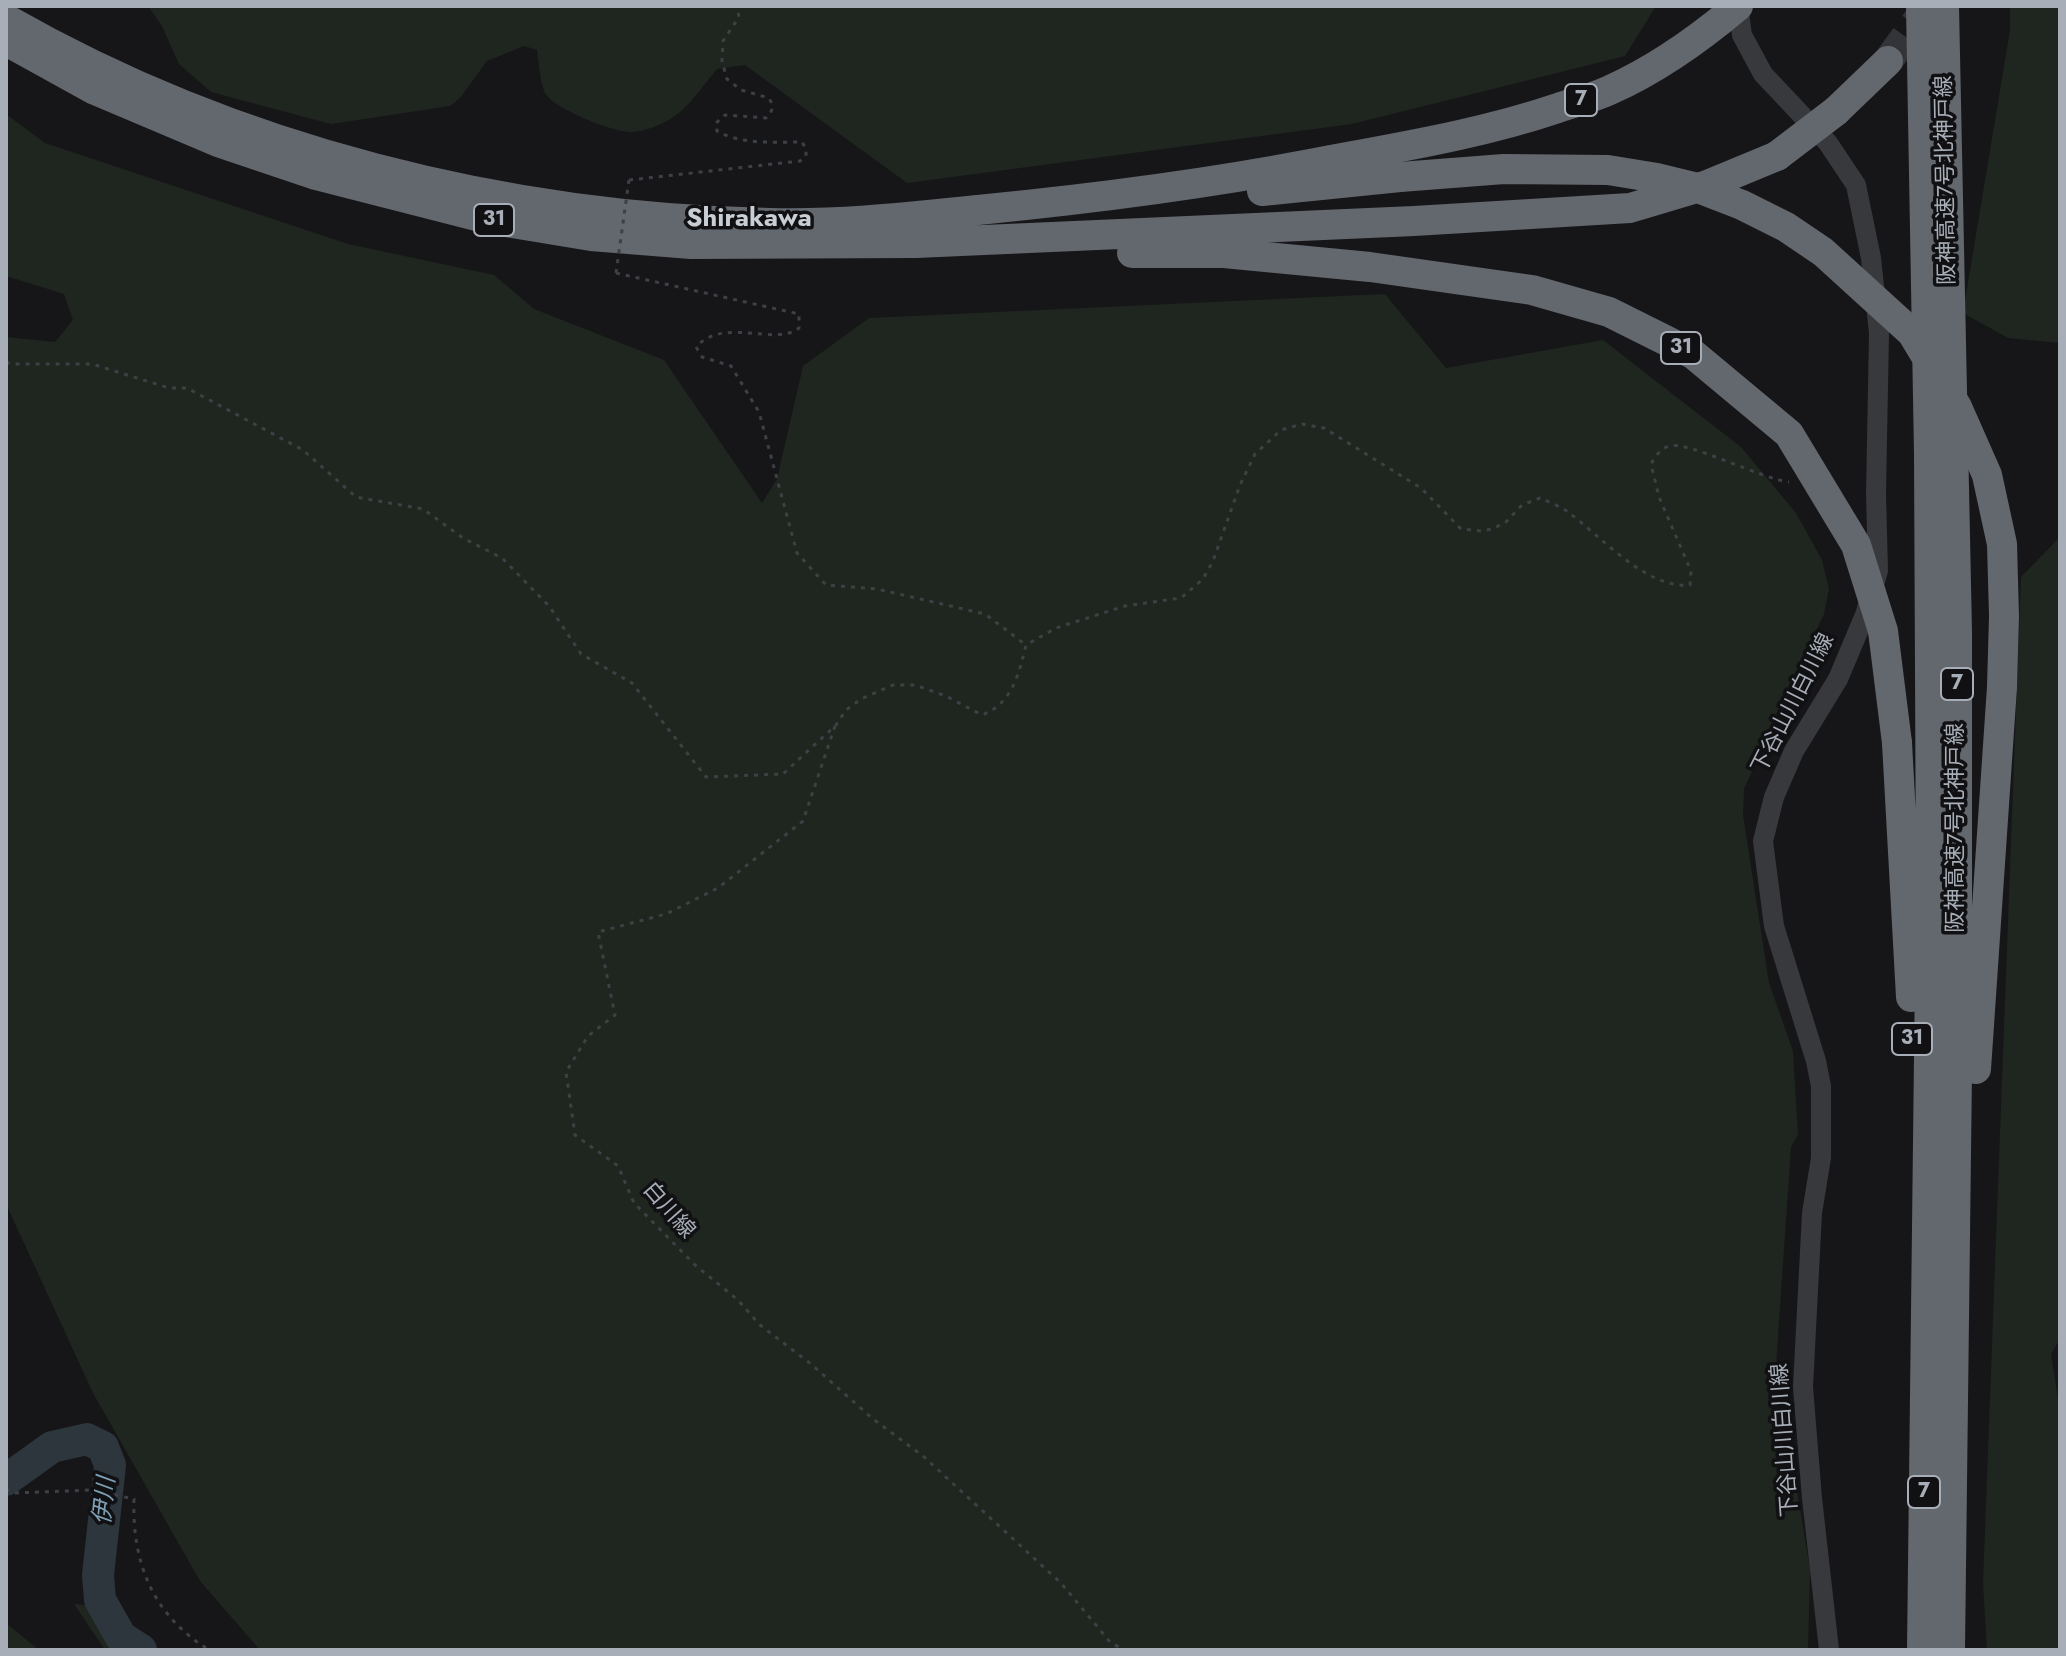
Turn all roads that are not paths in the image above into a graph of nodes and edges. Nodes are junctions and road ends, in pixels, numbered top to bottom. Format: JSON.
{"nodes":[{"id":1,"x":1738,"y":6,"type":"edge"},
{"id":2,"x":1921,"y":6,"type":"edge"},
{"id":3,"x":1944,"y":6,"type":"edge"},
{"id":4,"x":6,"y":19,"type":"edge"},
{"id":5,"x":6,"y":41,"type":"edge"},
{"id":6,"x":1888,"y":61,"type":"tunnel mouth"},
{"id":7,"x":1048,"y":203,"type":"junction"},
{"id":8,"x":1015,"y":239,"type":"junction"},
{"id":9,"x":1926,"y":1335,"type":"junction"},
{"id":10,"x":1953,"y":1362,"type":"junction"},
{"id":11,"x":1829,"y":1650,"type":"edge"},
{"id":12,"x":1922,"y":1650,"type":"edge"},
{"id":13,"x":1950,"y":1650,"type":"edge"}],
"edges":[{"from":1,"to":7,"type":"highway","number":"7"},
{"from":1,"to":11,"type":"street","name":"下谷山川白川線"},
{"from":2,"to":9,"type":"highway","name":"阪神高速7号北神戸線","number":"7"},
{"from":3,"to":10,"type":"highway","name":"阪神高速7号北神戸線","number":"7"},
{"from":4,"to":7,"type":"highway","number":"31"},
{"from":5,"to":8,"type":"highway","number":"31"},
{"from":6,"to":8,"type":"highway","number":"31","bridge":true},
{"from":7,"to":10,"type":"highway","number":"7","bridge":true},
{"from":8,"to":9,"type":"highway","number":"31","bridge":true},
{"from":9,"to":12,"type":"highway","name":"阪神高速7号北神戸線","number":"7"},
{"from":10,"to":13,"type":"highway","name":"阪神高速7号北神戸線","number":"7"}]}
